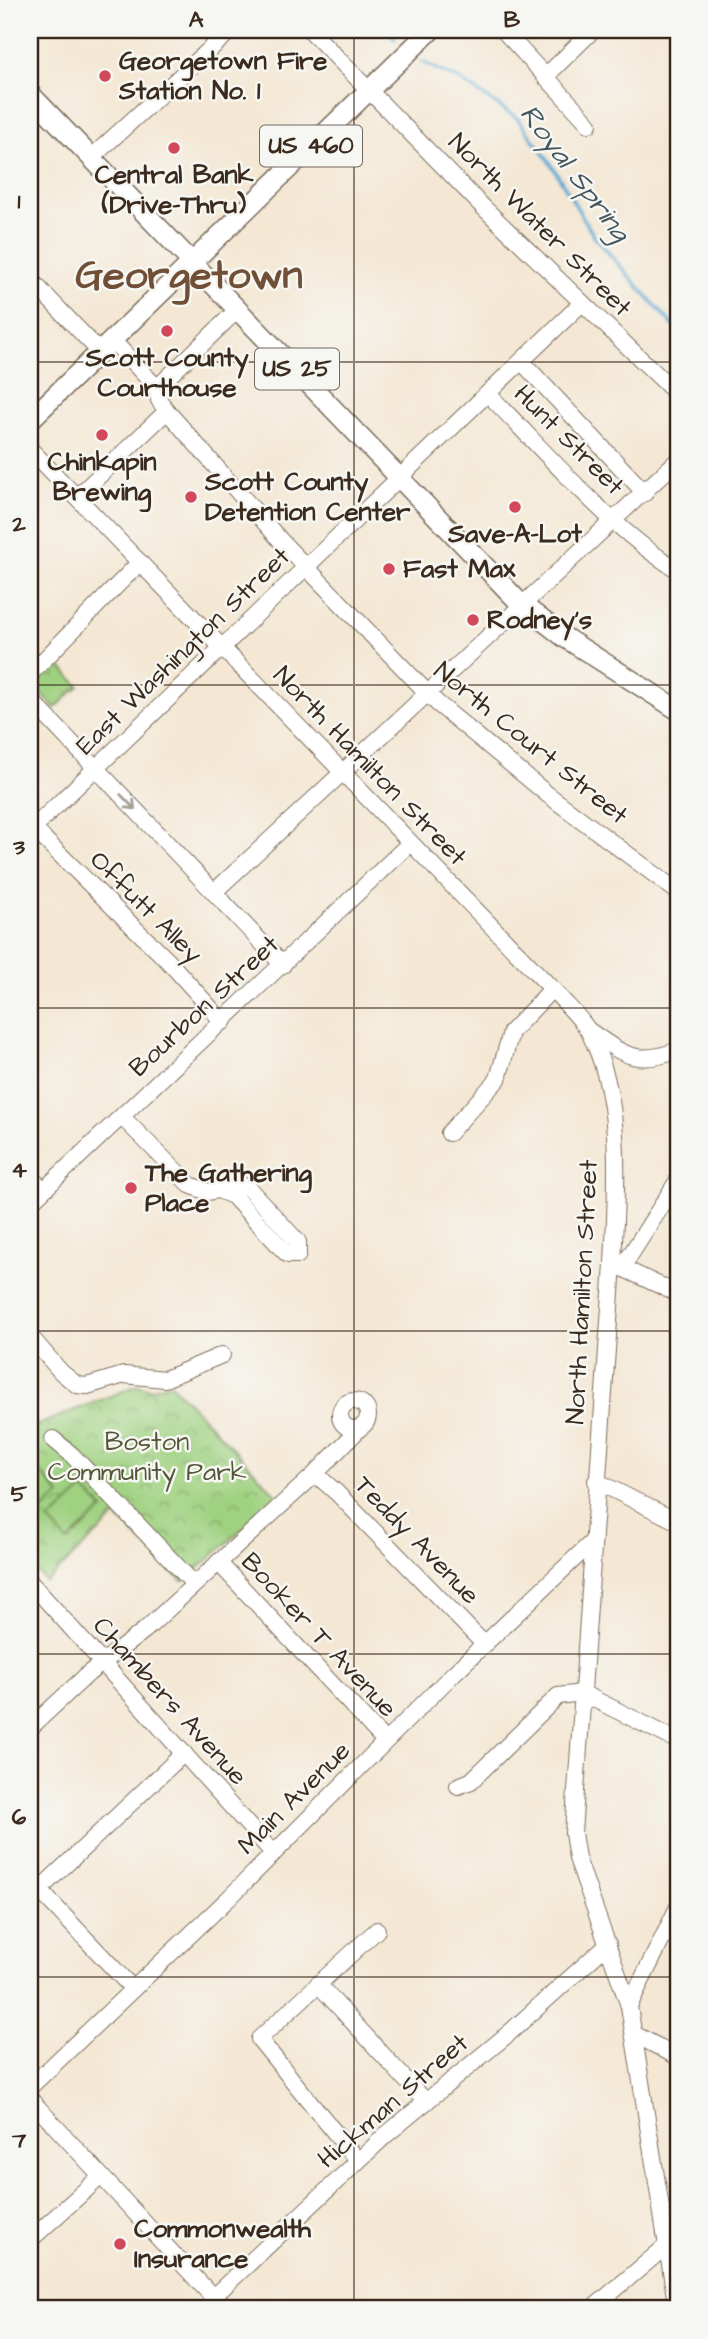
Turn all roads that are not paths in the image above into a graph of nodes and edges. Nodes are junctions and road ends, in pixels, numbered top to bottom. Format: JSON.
{"nodes":[{"id":1,"x":231,"y":30,"type":"edge"},
{"id":2,"x":310,"y":30,"type":"edge"},
{"id":3,"x":431,"y":30,"type":"edge"},
{"id":4,"x":503,"y":30,"type":"edge"},
{"id":5,"x":593,"y":30,"type":"edge"},
{"id":6,"x":545,"y":77,"type":"junction"},
{"id":7,"x":368,"y":89,"type":"junction"},
{"id":8,"x":30,"y":94,"type":"edge"},
{"id":9,"x":589,"y":124,"type":"dead end"},
{"id":10,"x":91,"y":158,"type":"junction"},
{"id":11,"x":192,"y":262,"type":"junction"},
{"id":12,"x":30,"y":279,"type":"edge"},
{"id":13,"x":582,"y":303,"type":"junction"},
{"id":14,"x":238,"y":309,"type":"junction"},
{"id":15,"x":106,"y":346,"type":"junction"},
{"id":16,"x":522,"y":362,"type":"junction"},
{"id":17,"x":157,"y":388,"type":"junction"},
{"id":18,"x":488,"y":394,"type":"junction"},
{"id":19,"x":678,"y":395,"type":"edge"},
{"id":20,"x":167,"y":411,"type":"junction"},
{"id":21,"x":30,"y":420,"type":"edge"},
{"id":22,"x":30,"y":449,"type":"edge"},
{"id":23,"x":678,"y":460,"type":"edge"},
{"id":24,"x":400,"y":477,"type":"junction"},
{"id":25,"x":645,"y":493,"type":"junction"},
{"id":26,"x":77,"y":497,"type":"junction"},
{"id":27,"x":615,"y":521,"type":"junction"},
{"id":28,"x":140,"y":562,"type":"junction"},
{"id":29,"x":306,"y":567,"type":"junction"},
{"id":30,"x":678,"y":569,"type":"edge"},
{"id":31,"x":524,"y":606,"type":"junction"},
{"id":32,"x":222,"y":648,"type":"junction"},
{"id":33,"x":30,"y":674,"type":"edge"},
{"id":34,"x":428,"y":694,"type":"junction"},
{"id":35,"x":30,"y":699,"type":"edge"},
{"id":36,"x":678,"y":710,"type":"edge"},
{"id":37,"x":95,"y":768,"type":"junction"},
{"id":38,"x":343,"y":773,"type":"junction"},
{"id":39,"x":31,"y":829,"type":"edge"},
{"id":40,"x":410,"y":843,"type":"junction"},
{"id":41,"x":214,"y":892,"type":"junction"},
{"id":42,"x":678,"y":892,"type":"edge"},
{"id":43,"x":283,"y":965,"type":"junction"},
{"id":44,"x":552,"y":989,"type":"junction"},
{"id":45,"x":223,"y":1022,"type":"junction"},
{"id":46,"x":588,"y":1030,"type":"junction"},
{"id":47,"x":678,"y":1050,"type":"edge"},
{"id":48,"x":636,"y":1060,"type":"junction"},
{"id":49,"x":605,"y":1072,"type":"junction"},
{"id":50,"x":122,"y":1117,"type":"junction"},
{"id":51,"x":449,"y":1133,"type":"dead end"},
{"id":52,"x":30,"y":1176,"type":"edge"},
{"id":53,"x":678,"y":1180,"type":"edge"},
{"id":54,"x":218,"y":1189,"type":"junction"},
{"id":55,"x":43,"y":1190,"type":"junction"},
{"id":56,"x":30,"y":1203,"type":"edge"},
{"id":57,"x":618,"y":1266,"type":"junction"},
{"id":58,"x":678,"y":1294,"type":"edge"},
{"id":59,"x":30,"y":1336,"type":"edge"},
{"id":60,"x":222,"y":1355,"type":"dead end"},
{"id":61,"x":359,"y":1429,"type":"dead end"},
{"id":62,"x":52,"y":1439,"type":"dead end"},
{"id":63,"x":312,"y":1477,"type":"junction"},
{"id":64,"x":596,"y":1481,"type":"junction"},
{"id":65,"x":678,"y":1522,"type":"edge"},
{"id":66,"x":592,"y":1542,"type":"junction"},
{"id":67,"x":218,"y":1562,"type":"junction"},
{"id":68,"x":30,"y":1582,"type":"edge"},
{"id":69,"x":194,"y":1584,"type":"junction"},
{"id":70,"x":484,"y":1644,"type":"junction"},
{"id":71,"x":104,"y":1662,"type":"junction"},
{"id":72,"x":582,"y":1693,"type":"junction"},
{"id":73,"x":30,"y":1728,"type":"edge"},
{"id":74,"x":385,"y":1741,"type":"junction"},
{"id":75,"x":678,"y":1741,"type":"edge"},
{"id":76,"x":184,"y":1753,"type":"junction"},
{"id":77,"x":458,"y":1786,"type":"dead end"},
{"id":78,"x":273,"y":1853,"type":"junction"},
{"id":79,"x":35,"y":1885,"type":"edge"},
{"id":80,"x":678,"y":1907,"type":"edge"},
{"id":81,"x":377,"y":1930,"type":"dead end"},
{"id":82,"x":608,"y":1944,"type":"junction"},
{"id":83,"x":318,"y":1984,"type":"junction"},
{"id":84,"x":133,"y":1989,"type":"junction"},
{"id":85,"x":629,"y":2006,"type":"junction"},
{"id":86,"x":634,"y":2034,"type":"junction"},
{"id":87,"x":678,"y":2057,"type":"edge"},
{"id":88,"x":30,"y":2087,"type":"edge"},
{"id":89,"x":30,"y":2099,"type":"edge"},
{"id":90,"x":426,"y":2102,"type":"junction"},
{"id":91,"x":358,"y":2161,"type":"junction"},
{"id":92,"x":101,"y":2176,"type":"junction"},
{"id":93,"x":30,"y":2240,"type":"edge"},
{"id":94,"x":665,"y":2247,"type":"junction"},
{"id":95,"x":219,"y":2303,"type":"edge"},
{"id":96,"x":592,"y":2309,"type":"edge"},
{"id":97,"x":677,"y":2309,"type":"edge"}],
"edges":[{"from":1,"to":10,"type":"street"},
{"from":2,"to":7,"type":"street","name":"North Water Street"},
{"from":3,"to":7,"type":"main road","number":"US 460"},
{"from":4,"to":6,"type":"street"},
{"from":5,"to":6,"type":"street"},
{"from":6,"to":9,"type":"street"},
{"from":7,"to":11,"type":"main road","number":"US 460"},
{"from":7,"to":13,"type":"street","name":"North Water Street"},
{"from":8,"to":10,"type":"main road","number":"US 25"},
{"from":10,"to":11,"type":"main road","number":"US 25"},
{"from":11,"to":14,"type":"main road","number":"US 25"},
{"from":11,"to":15,"type":"main road","number":"US 460"},
{"from":12,"to":15,"type":"street","name":"North Court Street"},
{"from":13,"to":16,"type":"street","name":"East Washington Street"},
{"from":13,"to":19,"type":"street","name":"North Water Street"},
{"from":14,"to":17,"type":"street"},
{"from":14,"to":24,"type":"main road","number":"US 25"},
{"from":15,"to":17,"type":"street","name":"North Court Street"},
{"from":15,"to":21,"type":"main road","number":"US 460"},
{"from":16,"to":18,"type":"street","name":"East Washington Street"},
{"from":16,"to":25,"type":"street"},
{"from":17,"to":20,"type":"street","name":"North Court Street"},
{"from":18,"to":24,"type":"street","name":"East Washington Street"},
{"from":18,"to":27,"type":"street","name":"Hunt Street"},
{"from":20,"to":26,"type":"street"},
{"from":20,"to":29,"type":"street","name":"North Court Street"},
{"from":22,"to":26,"type":"street","name":"North Hamilton Street"},
{"from":23,"to":25,"type":"street"},
{"from":24,"to":29,"type":"street","name":"East Washington Street"},
{"from":24,"to":31,"type":"main road","number":"US 25"},
{"from":25,"to":27,"type":"street"},
{"from":26,"to":28,"type":"street","name":"North Hamilton Street"},
{"from":27,"to":30,"type":"street","name":"Hunt Street"},
{"from":27,"to":31,"type":"street"},
{"from":28,"to":32,"type":"street","name":"North Hamilton Street"},
{"from":28,"to":33,"type":"street"},
{"from":29,"to":32,"type":"street","name":"East Washington Street"},
{"from":29,"to":34,"type":"street","name":"North Court Street"},
{"from":31,"to":34,"type":"street"},
{"from":31,"to":36,"type":"main road","number":"US 25"},
{"from":32,"to":37,"type":"street","name":"East Washington Street"},
{"from":32,"to":38,"type":"street","name":"North Hamilton Street"},
{"from":34,"to":38,"type":"street"},
{"from":34,"to":42,"type":"street","name":"North Court Street"},
{"from":35,"to":37,"type":"street"},
{"from":37,"to":39,"type":"street","name":"East Washington Street"},
{"from":37,"to":41,"type":"street","one_way":true},
{"from":38,"to":40,"type":"street","name":"North Hamilton Street"},
{"from":38,"to":41,"type":"street"},
{"from":39,"to":45,"type":"street","name":"Offutt Alley"},
{"from":40,"to":43,"type":"street","name":"Bourbon Street"},
{"from":40,"to":44,"type":"street","name":"North Hamilton Street"},
{"from":41,"to":43,"type":"street"},
{"from":43,"to":45,"type":"street","name":"Bourbon Street"},
{"from":44,"to":46,"type":"street","name":"North Hamilton Street"},
{"from":44,"to":51,"type":"street"},
{"from":45,"to":50,"type":"street","name":"Bourbon Street"},
{"from":46,"to":48,"type":"street"},
{"from":46,"to":49,"type":"street","name":"North Hamilton Street"},
{"from":47,"to":48,"type":"street"},
{"from":48,"to":49,"type":"street"},
{"from":49,"to":57,"type":"street","name":"North Hamilton Street"},
{"from":50,"to":54,"type":"street"},
{"from":50,"to":55,"type":"street","name":"Bourbon Street"},
{"from":52,"to":55,"type":"street"},
{"from":53,"to":57,"type":"street"},
{"from":54,"to":54,"type":"street"},
{"from":55,"to":56,"type":"street","name":"Bourbon Street"},
{"from":57,"to":58,"type":"street"},
{"from":57,"to":64,"type":"street","name":"North Hamilton Street"},
{"from":59,"to":60,"type":"street"},
{"from":61,"to":63,"type":"street"},
{"from":62,"to":69,"type":"street"},
{"from":63,"to":67,"type":"street"},
{"from":63,"to":70,"type":"street","name":"Teddy Avenue"},
{"from":64,"to":65,"type":"street"},
{"from":64,"to":66,"type":"street","name":"North Hamilton Street"},
{"from":66,"to":70,"type":"street","name":"Main Avenue"},
{"from":66,"to":72,"type":"street","name":"North Hamilton Street"},
{"from":67,"to":69,"type":"street"},
{"from":67,"to":74,"type":"street","name":"Booker T Avenue"},
{"from":68,"to":71,"type":"street","name":"Chambers Avenue"},
{"from":69,"to":71,"type":"street"},
{"from":70,"to":74,"type":"street","name":"Main Avenue"},
{"from":71,"to":73,"type":"street"},
{"from":71,"to":76,"type":"street","name":"Chambers Avenue"},
{"from":72,"to":75,"type":"street"},
{"from":72,"to":77,"type":"street"},
{"from":72,"to":82,"type":"street","name":"North Hamilton Street"},
{"from":74,"to":78,"type":"street","name":"Main Avenue"},
{"from":76,"to":78,"type":"street","name":"Chambers Avenue"},
{"from":76,"to":79,"type":"street"},
{"from":78,"to":84,"type":"street","name":"Main Avenue"},
{"from":79,"to":84,"type":"street"},
{"from":80,"to":85,"type":"street"},
{"from":81,"to":83,"type":"street"},
{"from":82,"to":85,"type":"street","name":"North Hamilton Street"},
{"from":82,"to":90,"type":"street","name":"Hickman Street"},
{"from":83,"to":90,"type":"street"},
{"from":83,"to":91,"type":"street"},
{"from":84,"to":88,"type":"street","name":"Main Avenue"},
{"from":85,"to":86,"type":"street","name":"North Hamilton Street"},
{"from":86,"to":87,"type":"street"},
{"from":86,"to":94,"type":"street","name":"North Hamilton Street"},
{"from":89,"to":92,"type":"street"},
{"from":90,"to":91,"type":"street","name":"Hickman Street"},
{"from":91,"to":95,"type":"street","name":"Hickman Street"},
{"from":92,"to":93,"type":"street"},
{"from":92,"to":95,"type":"street"},
{"from":94,"to":96,"type":"street"},
{"from":94,"to":97,"type":"street","name":"North Hamilton Street"}]}
